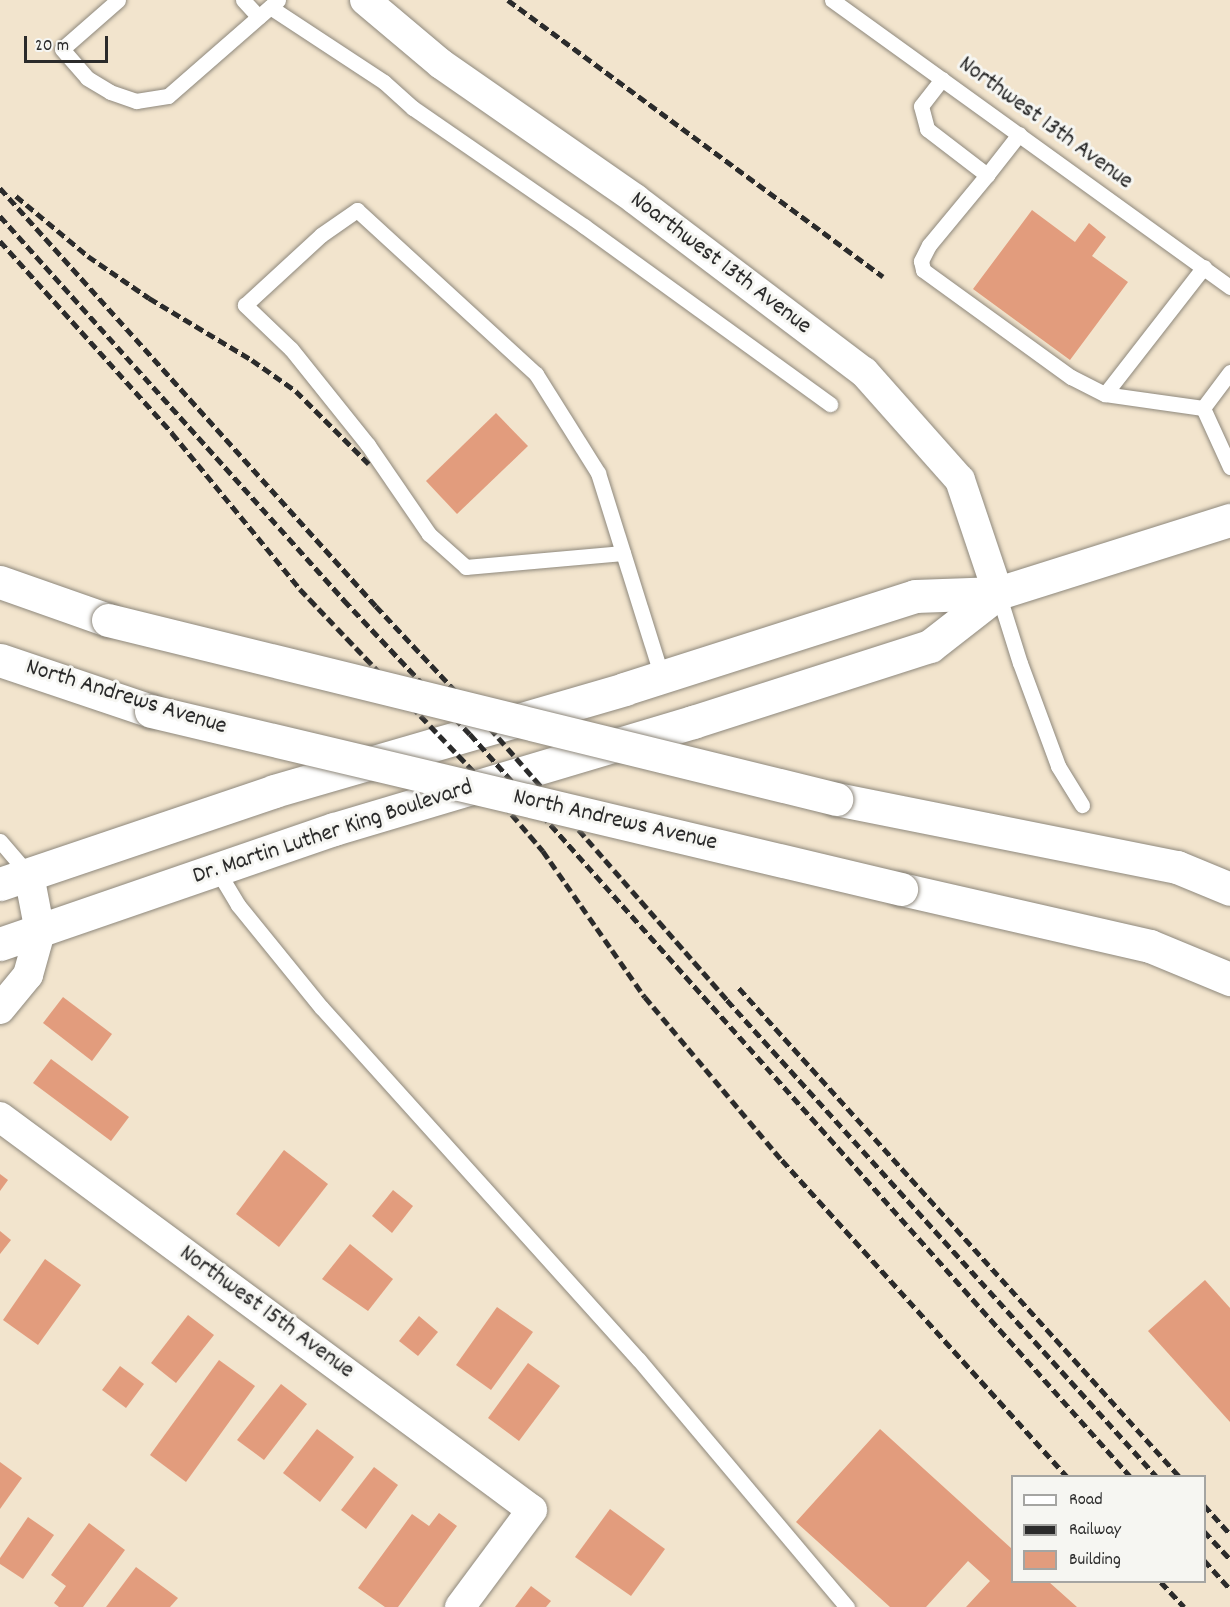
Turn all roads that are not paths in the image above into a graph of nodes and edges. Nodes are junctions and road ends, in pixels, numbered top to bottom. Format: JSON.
{"nodes":[{"id":1,"x":118,"y":0,"type":"edge"},
{"id":2,"x":243,"y":0,"type":"edge"},
{"id":3,"x":365,"y":0,"type":"edge"},
{"id":4,"x":832,"y":0,"type":"edge"},
{"id":5,"x":269,"y":8,"type":"edge"},
{"id":6,"x":942,"y":79,"type":"junction"},
{"id":7,"x":1019,"y":134,"type":"junction"},
{"id":8,"x":987,"y":175,"type":"junction"},
{"id":9,"x":1204,"y":267,"type":"junction"},
{"id":10,"x":1230,"y":287,"type":"edge"},
{"id":11,"x":1230,"y":372,"type":"edge"},
{"id":12,"x":1105,"y":394,"type":"junction"},
{"id":13,"x":831,"y":404,"type":"dead end"},
{"id":14,"x":1203,"y":408,"type":"junction"},
{"id":15,"x":1230,"y":467,"type":"edge"},
{"id":16,"x":1230,"y":520,"type":"edge"},
{"id":17,"x":623,"y":553,"type":"junction"},
{"id":18,"x":0,"y":582,"type":"edge"},
{"id":19,"x":998,"y":593,"type":"junction"},
{"id":20,"x":0,"y":660,"type":"edge"},
{"id":21,"x":662,"y":677,"type":"junction"},
{"id":22,"x":616,"y":745,"type":"junction"},
{"id":23,"x":1082,"y":805,"type":"dead end"},
{"id":24,"x":0,"y":841,"type":"edge"},
{"id":25,"x":217,"y":870,"type":"junction"},
{"id":26,"x":14,"y":880,"type":"edge"},
{"id":27,"x":1230,"y":889,"type":"edge"},
{"id":28,"x":40,"y":932,"type":"junction"},
{"id":29,"x":0,"y":944,"type":"edge"},
{"id":30,"x":1150,"y":946,"type":"junction"},
{"id":31,"x":1230,"y":955,"type":"edge"},
{"id":32,"x":1230,"y":979,"type":"edge"},
{"id":33,"x":0,"y":1009,"type":"edge"},
{"id":34,"x":0,"y":1117,"type":"edge"},
{"id":35,"x":460,"y":1607,"type":"edge"},
{"id":36,"x":847,"y":1607,"type":"edge"}],
"edges":[{"from":1,"to":5,"type":"lane"},
{"from":2,"to":5,"type":"lane"},
{"from":3,"to":19,"type":"street","name":"Noarthwest 13th Avenue"},
{"from":4,"to":6,"type":"lane","name":"Northwest 13th Avenue"},
{"from":5,"to":13,"type":"lane"},
{"from":6,"to":7,"type":"lane","name":"Northwest 13th Avenue"},
{"from":6,"to":8,"type":"lane"},
{"from":7,"to":8,"type":"lane"},
{"from":7,"to":9,"type":"lane","name":"Northwest 13th Avenue"},
{"from":8,"to":12,"type":"lane"},
{"from":9,"to":10,"type":"lane","name":"Northwest 13th Avenue"},
{"from":9,"to":12,"type":"lane"},
{"from":11,"to":14,"type":"lane"},
{"from":12,"to":14,"type":"lane"},
{"from":14,"to":15,"type":"lane"},
{"from":16,"to":19,"type":"main road","name":"Dr. Martin Luther King Boulevard"},
{"from":17,"to":17,"type":"lane"},
{"from":17,"to":21,"type":"lane"},
{"from":18,"to":22,"type":"main road","bridge":true},
{"from":19,"to":21,"type":"main road","name":"Dr. Martin Luther King Boulevard"},
{"from":19,"to":22,"type":"main road","name":"Dr. Martin Luther King Boulevard"},
{"from":19,"to":23,"type":"lane"},
{"from":20,"to":30,"type":"main road","name":"North Andrews Avenue","bridge":true},
{"from":21,"to":26,"type":"main road","name":"Dr. Martin Luther King Boulevard"},
{"from":22,"to":25,"type":"main road","name":"Dr. Martin Luther King Boulevard"},
{"from":22,"to":27,"type":"main road","bridge":true},
{"from":24,"to":26,"type":"lane"},
{"from":25,"to":28,"type":"main road","name":"Dr. Martin Luther King Boulevard"},
{"from":25,"to":36,"type":"lane"},
{"from":26,"to":28,"type":"street"},
{"from":28,"to":29,"type":"main road","name":"Dr. Martin Luther King Boulevard"},
{"from":28,"to":33,"type":"street"},
{"from":30,"to":31,"type":"main road"},
{"from":30,"to":32,"type":"main road","name":"North Andrews Avenue"},
{"from":34,"to":35,"type":"street","name":"Northwest 15th Avenue"}]}
